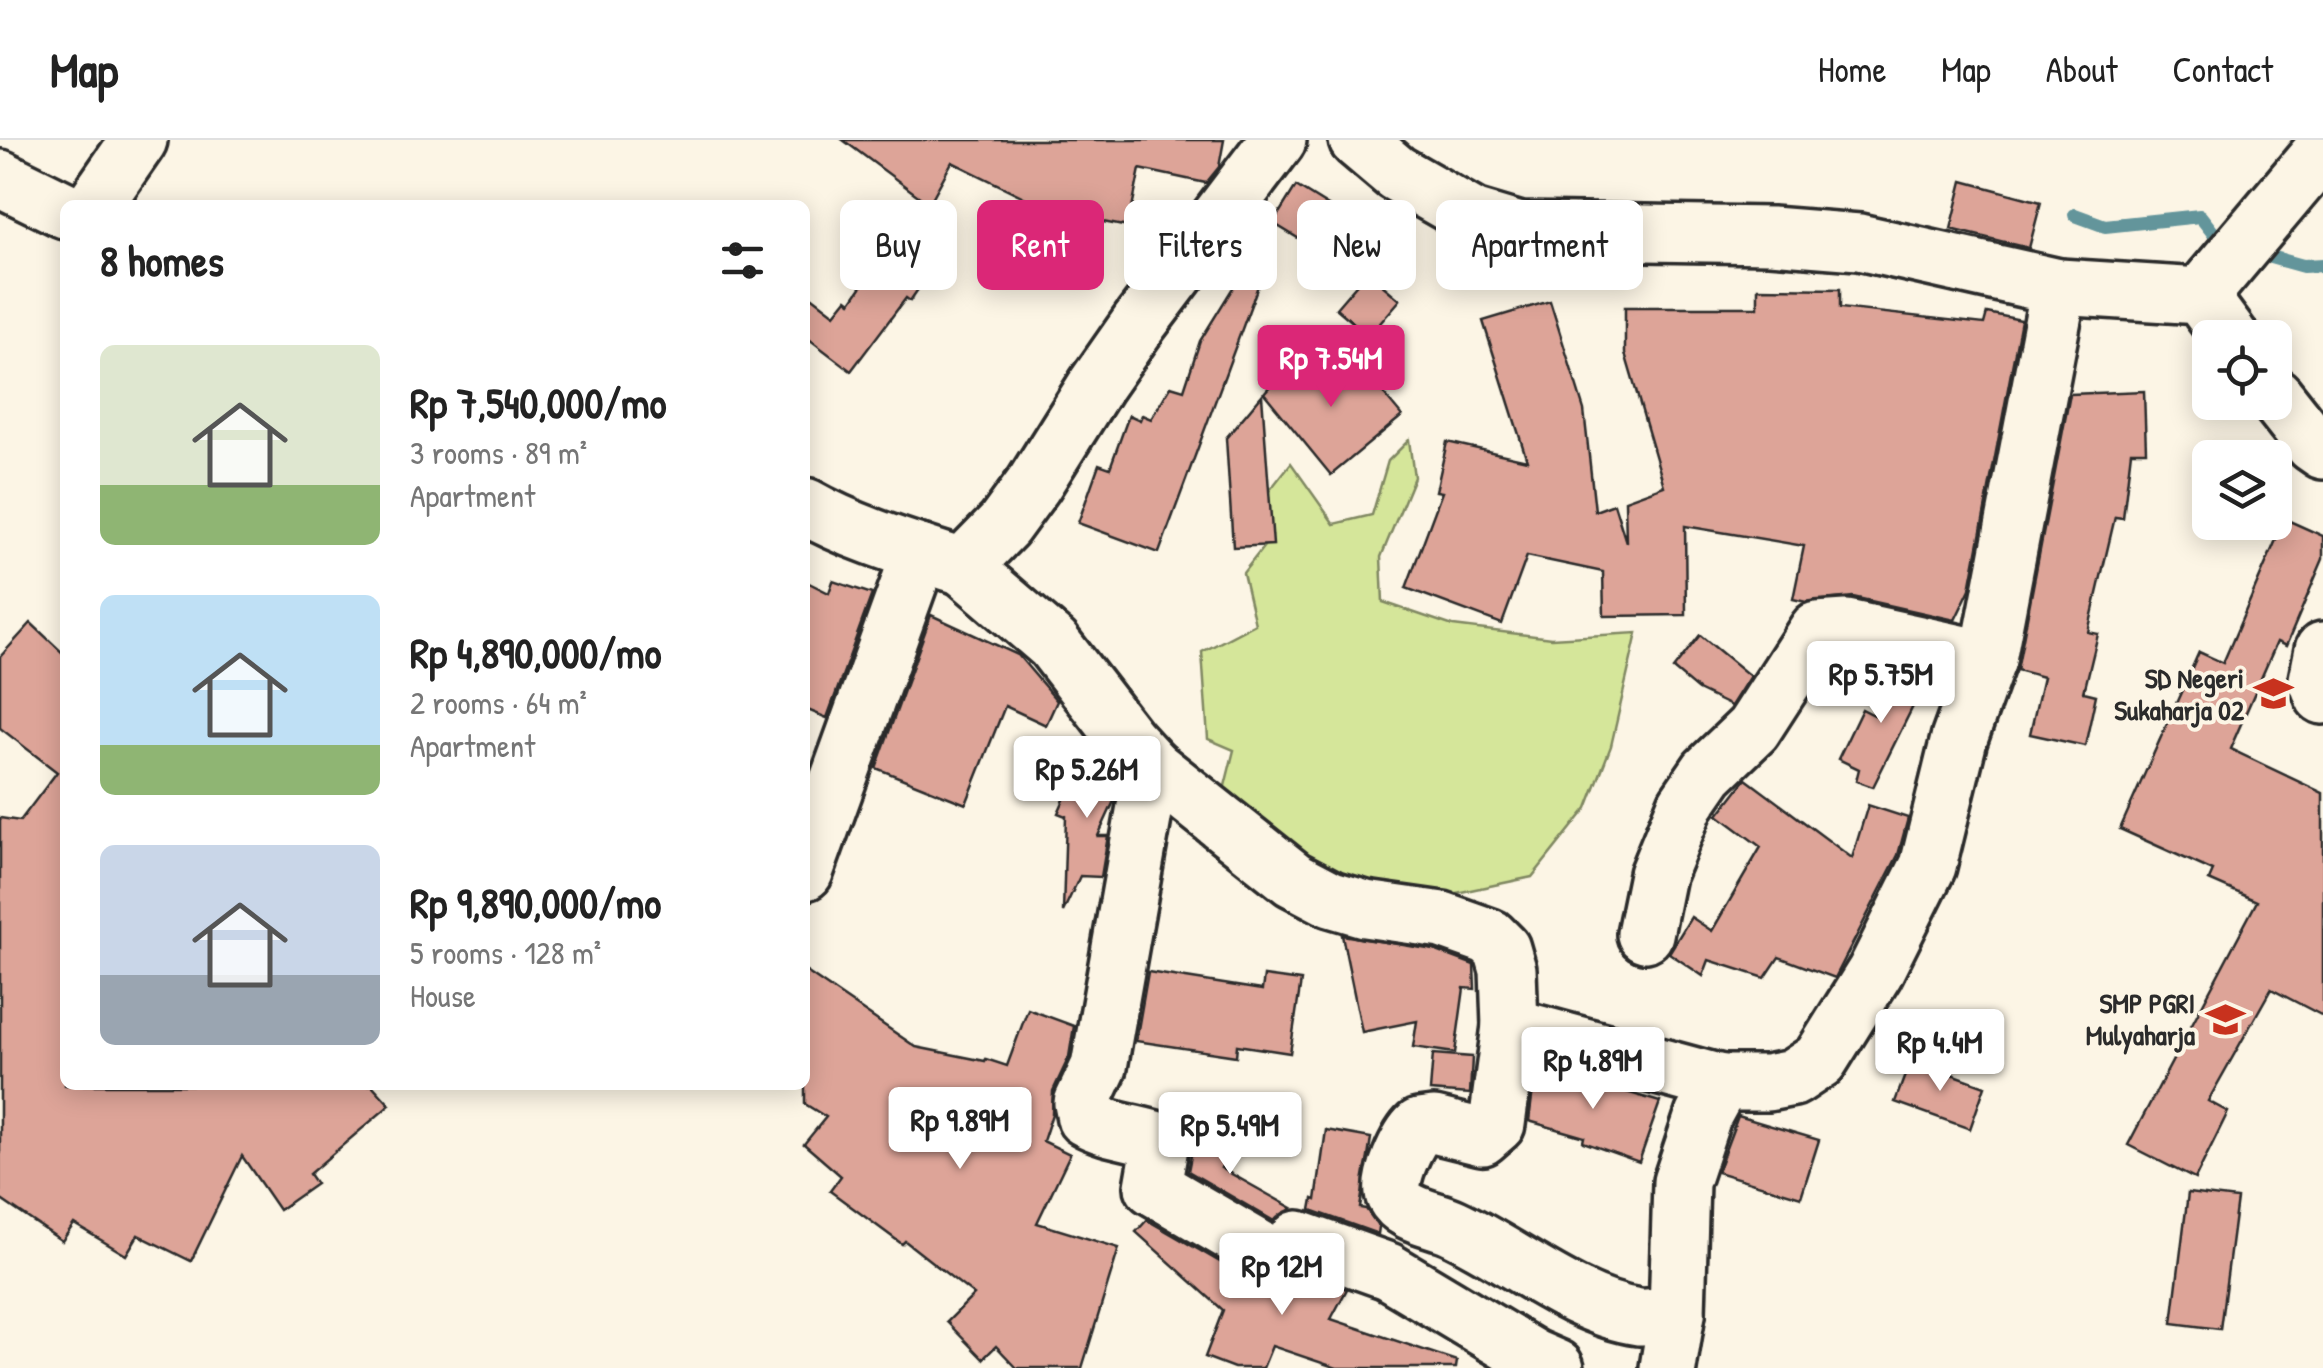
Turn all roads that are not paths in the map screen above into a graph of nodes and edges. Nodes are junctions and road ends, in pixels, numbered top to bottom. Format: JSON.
{"nodes":[{"id":1,"x":139,"y":140,"type":"edge"},
{"id":2,"x":1278,"y":140,"type":"edge"},
{"id":3,"x":1357,"y":140,"type":"edge"},
{"id":4,"x":2323,"y":150,"type":"edge"},
{"id":5,"x":0,"y":178,"type":"edge"},
{"id":6,"x":97,"y":200,"type":"edge"},
{"id":7,"x":60,"y":208,"type":"edge"},
{"id":8,"x":2059,"y":287,"type":"junction"},
{"id":9,"x":2215,"y":317,"type":"edge"},
{"id":10,"x":2292,"y":418,"type":"edge"},
{"id":11,"x":2323,"y":451,"type":"edge"},
{"id":12,"x":810,"y":509,"type":"edge"},
{"id":13,"x":942,"y":560,"type":"junction"},
{"id":14,"x":2323,"y":650,"type":"edge"},
{"id":15,"x":1988,"y":659,"type":"junction"},
{"id":16,"x":2323,"y":696,"type":"edge"},
{"id":17,"x":1152,"y":767,"type":"junction"},
{"id":18,"x":810,"y":861,"type":"edge"},
{"id":19,"x":1646,"y":934,"type":"dead end"},
{"id":20,"x":1510,"y":1026,"type":"junction"},
{"id":21,"x":1721,"y":1082,"type":"junction"},
{"id":22,"x":1677,"y":1313,"type":"junction"},
{"id":23,"x":1556,"y":1368,"type":"edge"},
{"id":24,"x":1668,"y":1368,"type":"edge"}],
"edges":[{"from":1,"to":6,"type":"street"},
{"from":2,"to":13,"type":"street"},
{"from":3,"to":8,"type":"street"},
{"from":4,"to":9,"type":"street"},
{"from":5,"to":7,"type":"street"},
{"from":8,"to":9,"type":"street"},
{"from":8,"to":15,"type":"street"},
{"from":10,"to":11,"type":"street"},
{"from":12,"to":13,"type":"street"},
{"from":13,"to":17,"type":"street"},
{"from":13,"to":18,"type":"street"},
{"from":14,"to":16,"type":"street"},
{"from":15,"to":19,"type":"street"},
{"from":15,"to":21,"type":"street"},
{"from":17,"to":20,"type":"street"},
{"from":17,"to":23,"type":"street"},
{"from":20,"to":21,"type":"street"},
{"from":20,"to":22,"type":"street"},
{"from":21,"to":22,"type":"street"},
{"from":22,"to":24,"type":"street"}]}
